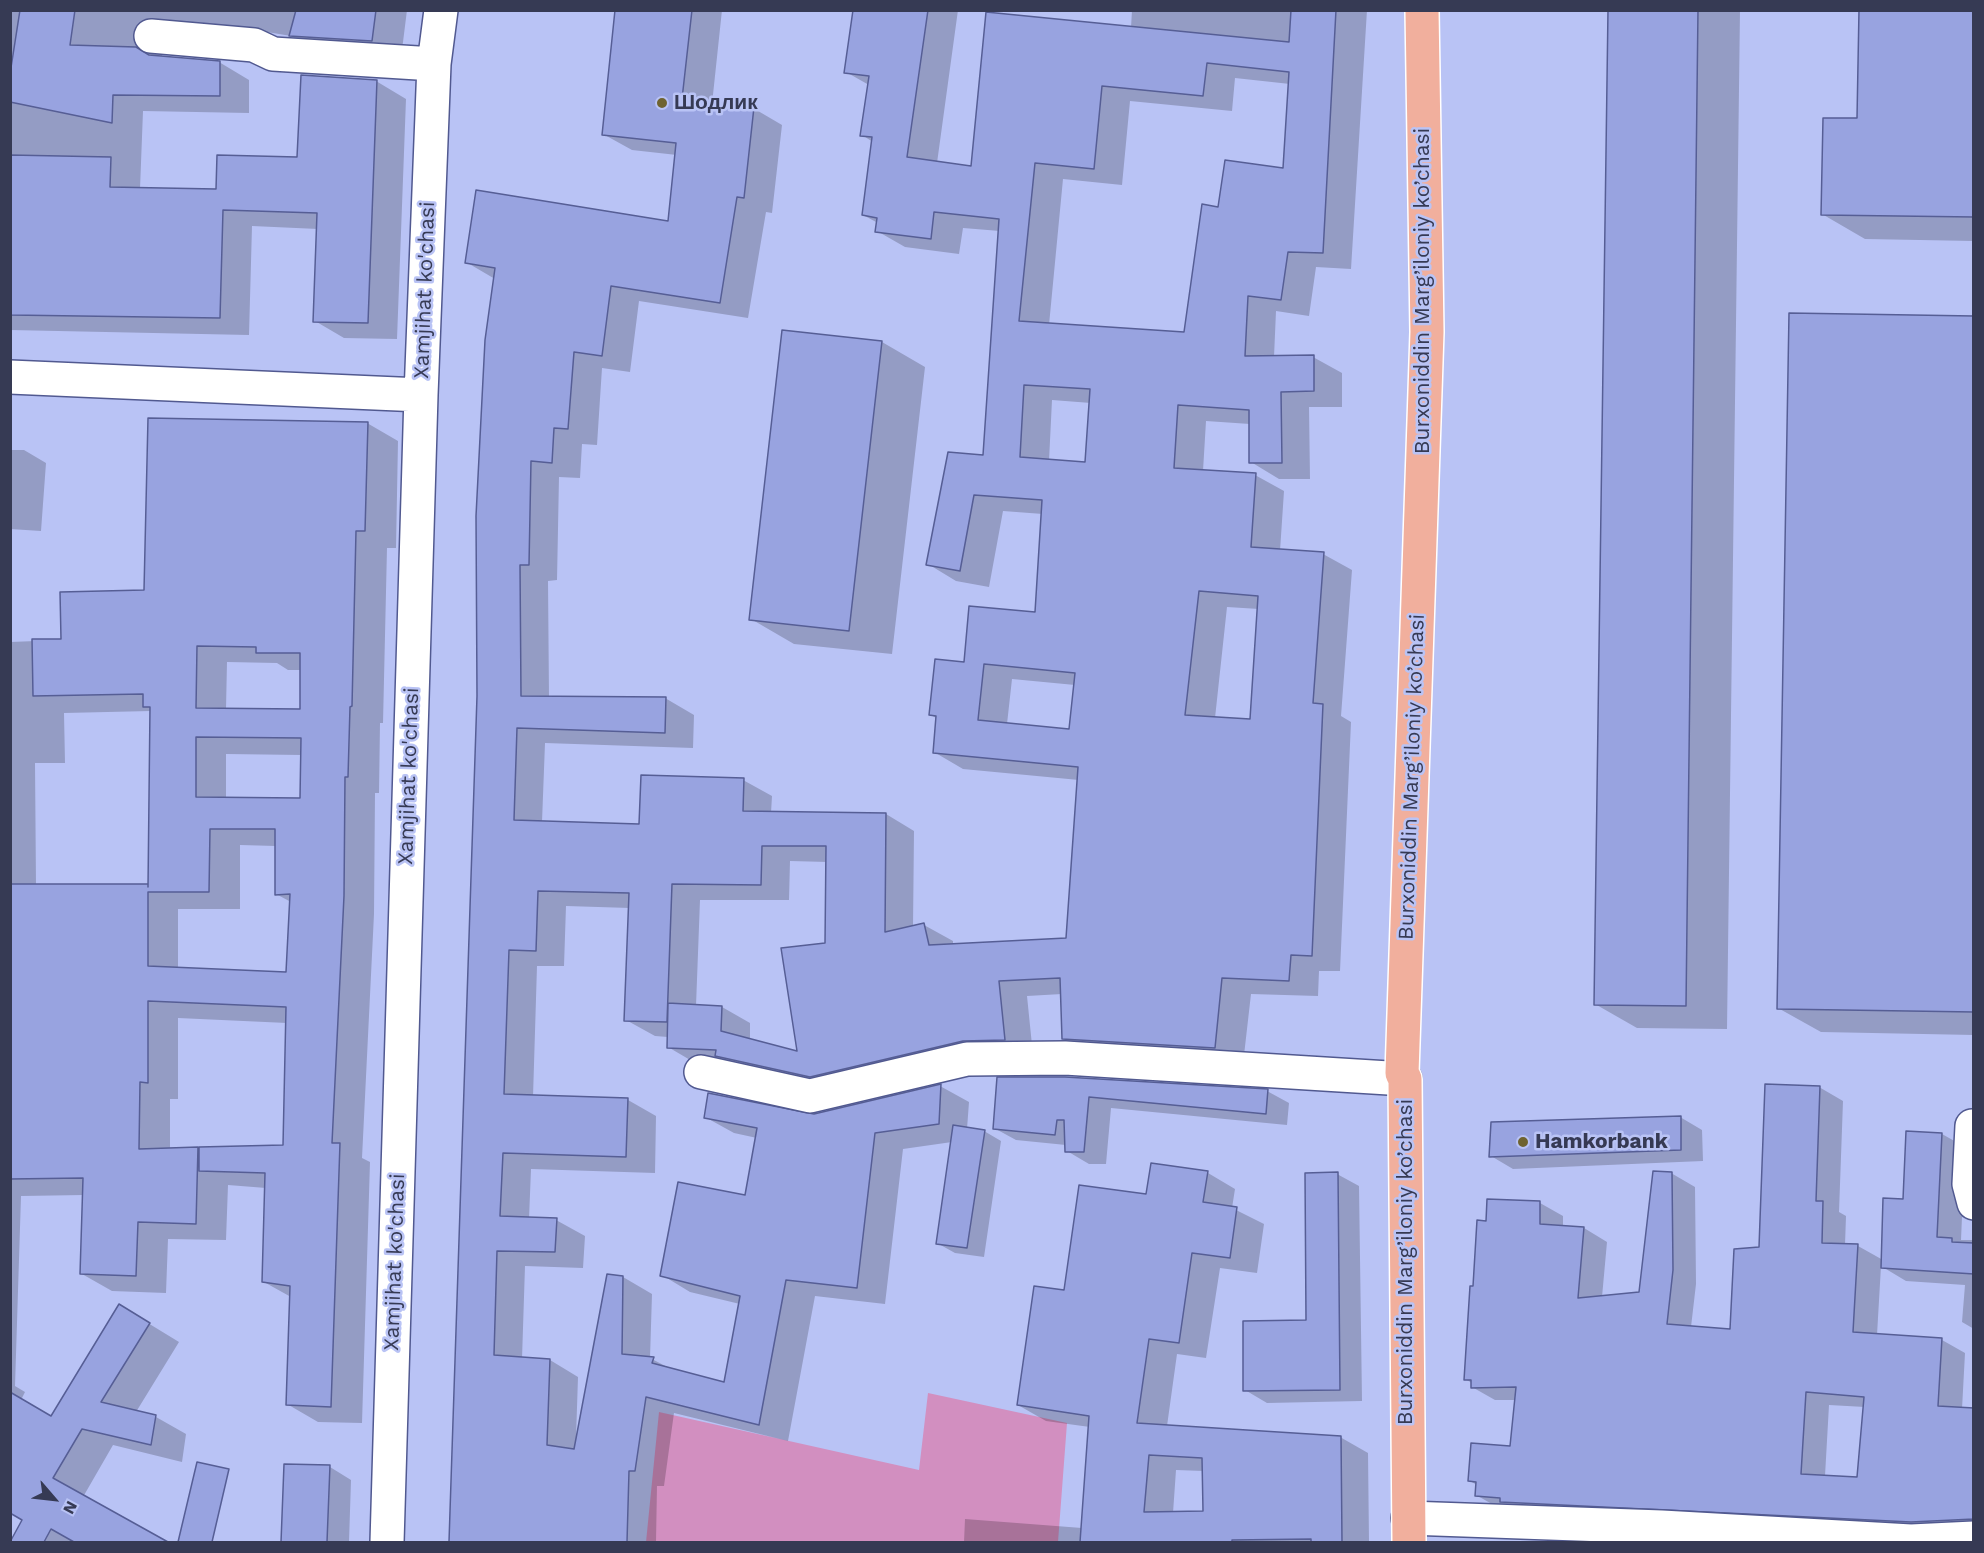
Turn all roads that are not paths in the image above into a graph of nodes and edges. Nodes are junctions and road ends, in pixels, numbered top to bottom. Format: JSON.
{"nodes":[{"id":1,"x":441,"y":10,"type":"edge"},
{"id":2,"x":1422,"y":10,"type":"edge"},
{"id":3,"x":151,"y":36,"type":"dead end"},
{"id":4,"x":434,"y":64,"type":"junction"},
{"id":5,"x":10,"y":377,"type":"edge"},
{"id":6,"x":421,"y":395,"type":"junction"},
{"id":7,"x":701,"y":1072,"type":"dead end"},
{"id":8,"x":1405,"y":1079,"type":"junction"},
{"id":9,"x":1972,"y":1126,"type":"edge"},
{"id":10,"x":1974,"y":1203,"type":"edge"},
{"id":11,"x":1409,"y":1530,"type":"edge"},
{"id":12,"x":1974,"y":1538,"type":"edge"},
{"id":13,"x":387,"y":1542,"type":"edge"}],
"edges":[{"from":1,"to":4,"type":"street","name":"Xamjihat ko'chasi"},
{"from":2,"to":8,"type":"main road","name":"Burxoniddin Marg’iloniy ko’chasi"},
{"from":3,"to":4,"type":"street"},
{"from":4,"to":6,"type":"street","name":"Xamjihat ko'chasi"},
{"from":5,"to":6,"type":"street"},
{"from":6,"to":13,"type":"street","name":"Xamjihat ko'chasi"},
{"from":7,"to":8,"type":"street"},
{"from":8,"to":11,"type":"main road","name":"Burxoniddin Marg’iloniy ko’chasi"},
{"from":9,"to":10,"type":"street"},
{"from":11,"to":12,"type":"street"}]}
